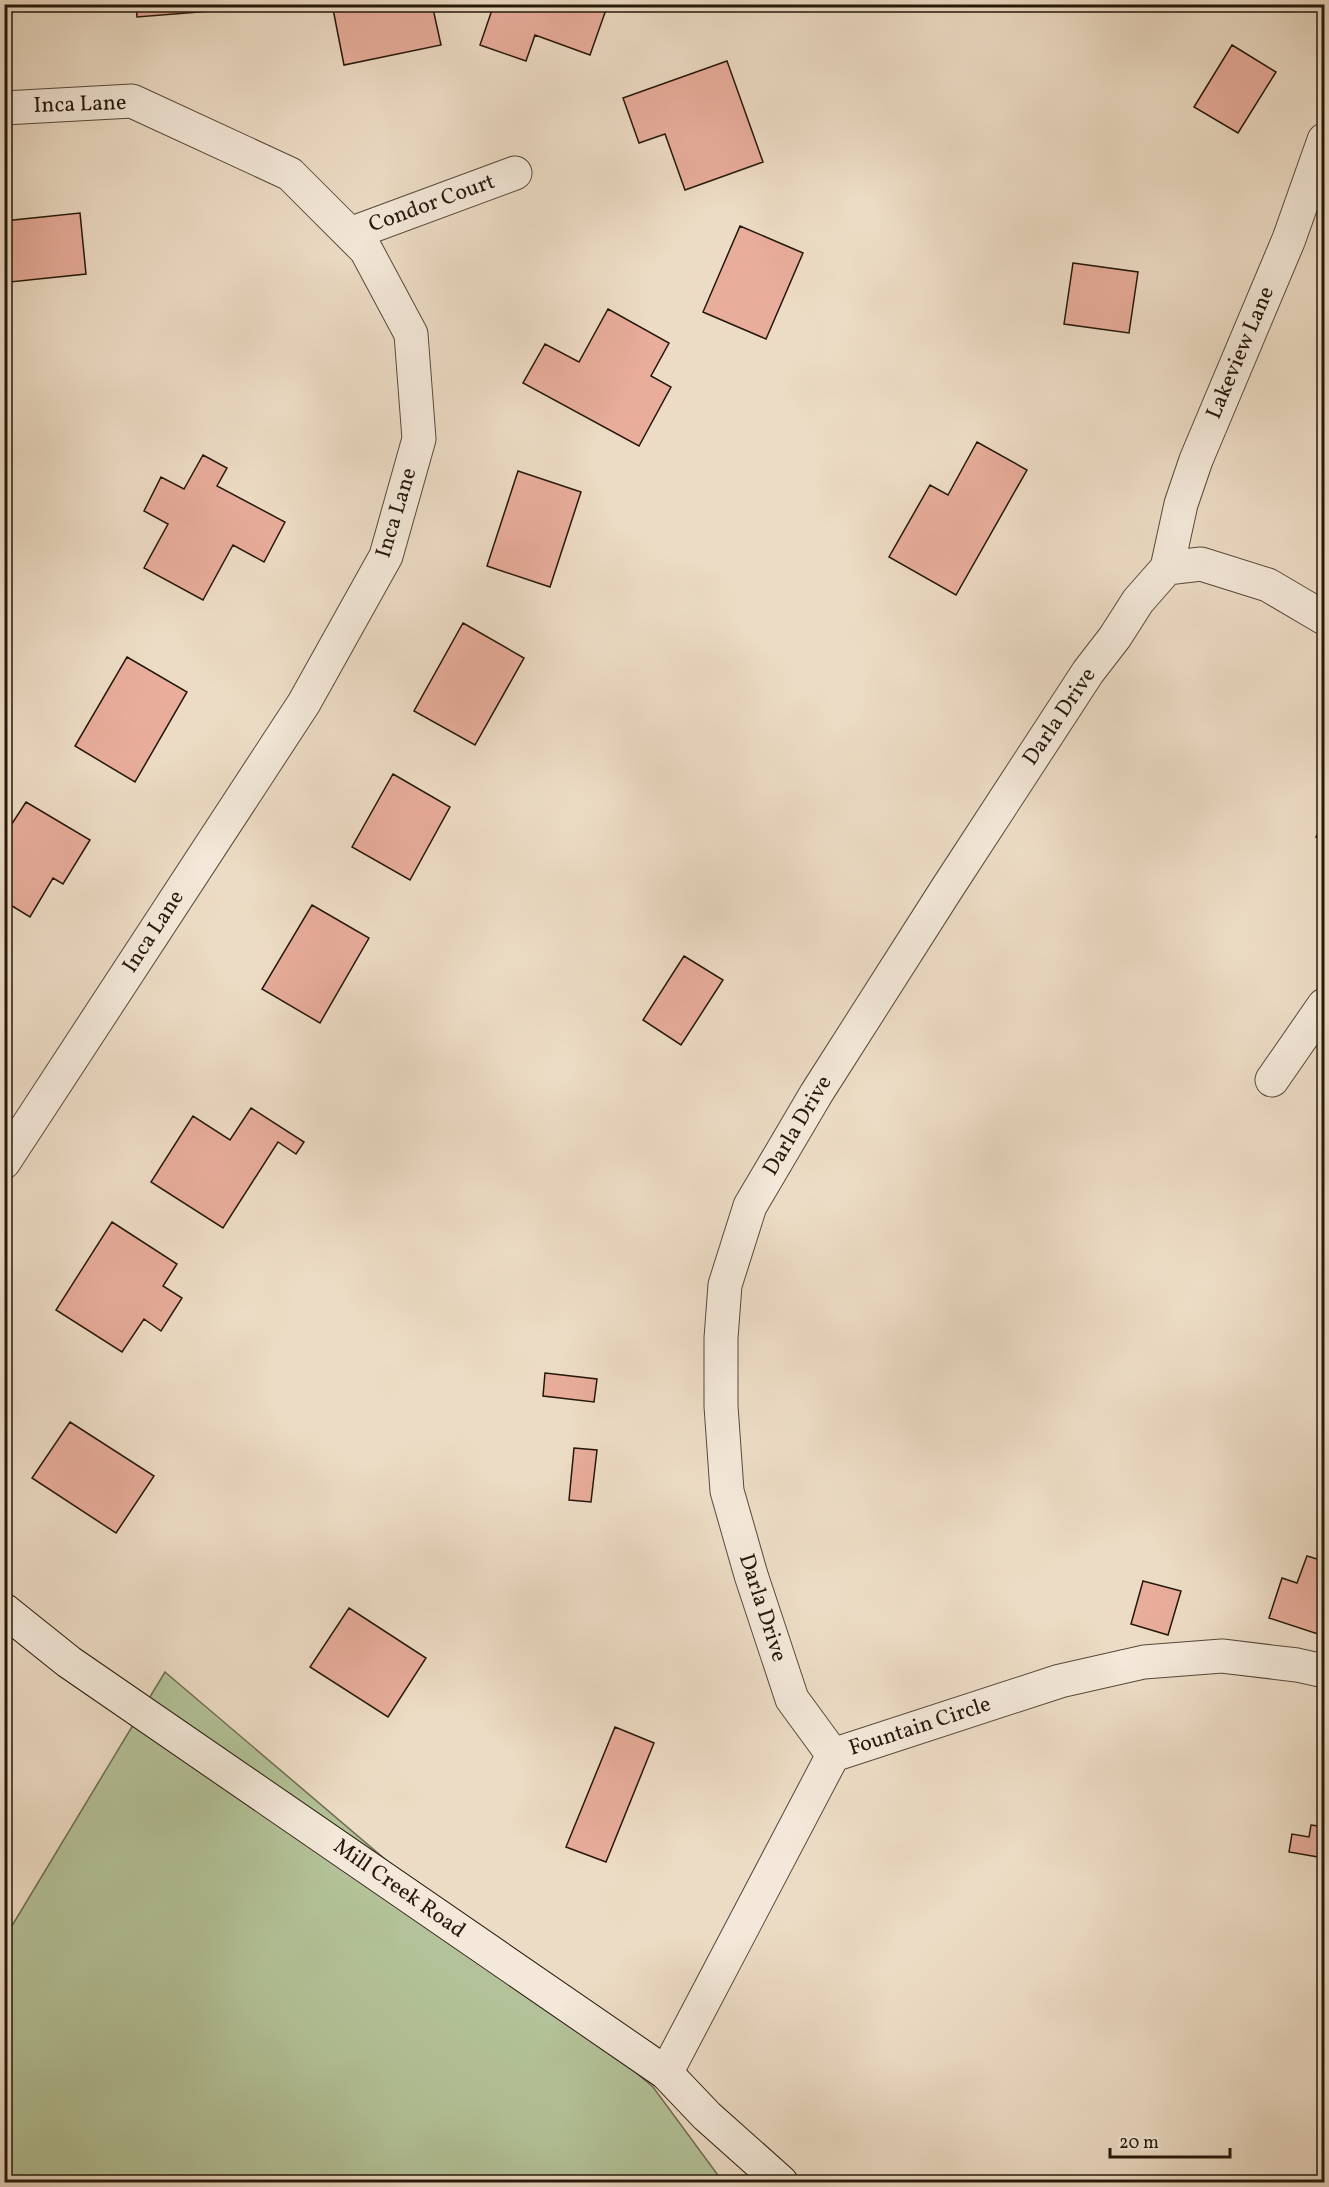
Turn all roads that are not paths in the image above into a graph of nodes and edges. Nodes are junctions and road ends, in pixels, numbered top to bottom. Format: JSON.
{"nodes":[{"id":1,"x":4,"y":108,"type":"edge"},
{"id":2,"x":1324,"y":140,"type":"edge"},
{"id":3,"x":514,"y":173,"type":"dead end"},
{"id":4,"x":350,"y":234,"type":"junction"},
{"id":5,"x":1167,"y":568,"type":"junction"},
{"id":6,"x":1324,"y":618,"type":"edge"},
{"id":7,"x":1324,"y":1005,"type":"edge"},
{"id":8,"x":1272,"y":1080,"type":"dead end"},
{"id":9,"x":4,"y":1162,"type":"edge"},
{"id":10,"x":4,"y":1610,"type":"edge"},
{"id":11,"x":1324,"y":1671,"type":"edge"},
{"id":12,"x":833,"y":1755,"type":"junction"},
{"id":13,"x":666,"y":2073,"type":"junction"},
{"id":14,"x":781,"y":2182,"type":"edge"}],
"edges":[{"from":1,"to":4,"type":"street","name":"Inca Lane"},
{"from":2,"to":5,"type":"street","name":"Lakeview Lane"},
{"from":3,"to":4,"type":"street","name":"Condor Court"},
{"from":4,"to":9,"type":"street","name":"Inca Lane"},
{"from":5,"to":6,"type":"street"},
{"from":5,"to":12,"type":"street","name":"Darla Drive"},
{"from":7,"to":8,"type":"street"},
{"from":10,"to":13,"type":"street","name":"Mill Creek Road"},
{"from":11,"to":12,"type":"street","name":"Fountain Circle"},
{"from":12,"to":13,"type":"street","name":"Fountain Circle"},
{"from":13,"to":14,"type":"street","name":"Mill Creek Road"}]}
